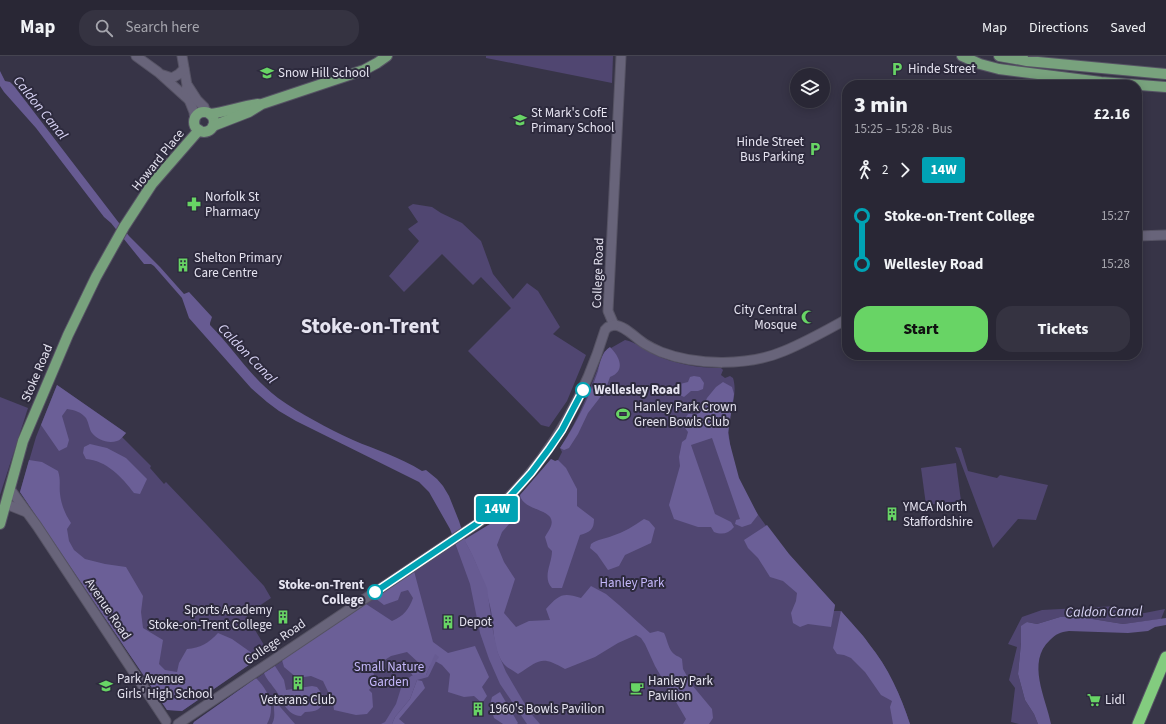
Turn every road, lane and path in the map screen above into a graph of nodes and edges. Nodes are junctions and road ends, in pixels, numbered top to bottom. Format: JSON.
{"nodes":[{"id":1,"x":136,"y":56,"type":"edge"},
{"id":2,"x":182,"y":56,"type":"edge"},
{"id":3,"x":387,"y":56,"type":"edge"},
{"id":4,"x":621,"y":56,"type":"edge"},
{"id":5,"x":962,"y":56,"type":"edge"},
{"id":6,"x":999,"y":56,"type":"edge"},
{"id":7,"x":184,"y":69,"type":"junction"},
{"id":8,"x":158,"y":72,"type":"junction"},
{"id":9,"x":1166,"y":74,"type":"edge"},
{"id":10,"x":1085,"y":80,"type":"edge"},
{"id":11,"x":187,"y":85,"type":"junction"},
{"id":12,"x":1142,"y":85,"type":"edge"},
{"id":13,"x":1166,"y":87,"type":"edge"},
{"id":14,"x":189,"y":100,"type":"junction"},
{"id":15,"x":262,"y":104,"type":"junction"},
{"id":16,"x":208,"y":113,"type":"junction"},
{"id":17,"x":197,"y":125,"type":"junction"},
{"id":18,"x":213,"y":126,"type":"junction"},
{"id":19,"x":1166,"y":235,"type":"edge"},
{"id":20,"x":1142,"y":236,"type":"edge"},
{"id":21,"x":117,"y":240,"type":"joint"},
{"id":22,"x":842,"y":322,"type":"edge"},
{"id":23,"x":614,"y":325,"type":"junction"},
{"id":24,"x":10,"y":489,"type":"junction"},
{"id":25,"x":6,"y":504,"type":"junction"},
{"id":26,"x":26,"y":512,"type":"junction"},
{"id":27,"x":0,"y":524,"type":"edge"},
{"id":28,"x":1166,"y":657,"type":"edge"},
{"id":29,"x":164,"y":723,"type":"edge"},
{"id":30,"x":178,"y":724,"type":"edge"},
{"id":31,"x":1138,"y":724,"type":"edge"}],
"edges":[{"from":1,"to":8,"type":"street"},
{"from":2,"to":7,"type":"street"},
{"from":3,"to":15,"type":"main road"},
{"from":4,"to":23,"type":"street","name":"College Road"},
{"from":5,"to":10,"type":"main road"},
{"from":6,"to":9,"type":"main road"},
{"from":7,"to":8,"type":"street"},
{"from":7,"to":11,"type":"street"},
{"from":8,"to":14,"type":"street"},
{"from":11,"to":14,"type":"street"},
{"from":11,"to":16,"type":"street"},
{"from":12,"to":13,"type":"main road"},
{"from":14,"to":17,"type":"street"},
{"from":15,"to":16,"type":"main road"},
{"from":15,"to":18,"type":"main road"},
{"from":16,"to":17,"type":"main road"},
{"from":16,"to":18,"type":"main road"},
{"from":17,"to":18,"type":"main road"},
{"from":17,"to":21,"type":"main road","name":"Howard Place"},
{"from":19,"to":20,"type":"street"},
{"from":21,"to":24,"type":"main road","name":"Stoke Road"},
{"from":22,"to":23,"type":"street"},
{"from":23,"to":30,"type":"street","name":"College Road"},
{"from":24,"to":25,"type":"main road","name":"Stoke Road"},
{"from":24,"to":26,"type":"street","name":"Avenue Road"},
{"from":25,"to":26,"type":"street"},
{"from":25,"to":27,"type":"main road","name":"Stoke Road"},
{"from":26,"to":29,"type":"street","name":"Avenue Road"},
{"from":28,"to":31,"type":"highway"},
{"from":29,"to":30,"type":"street"}]}
